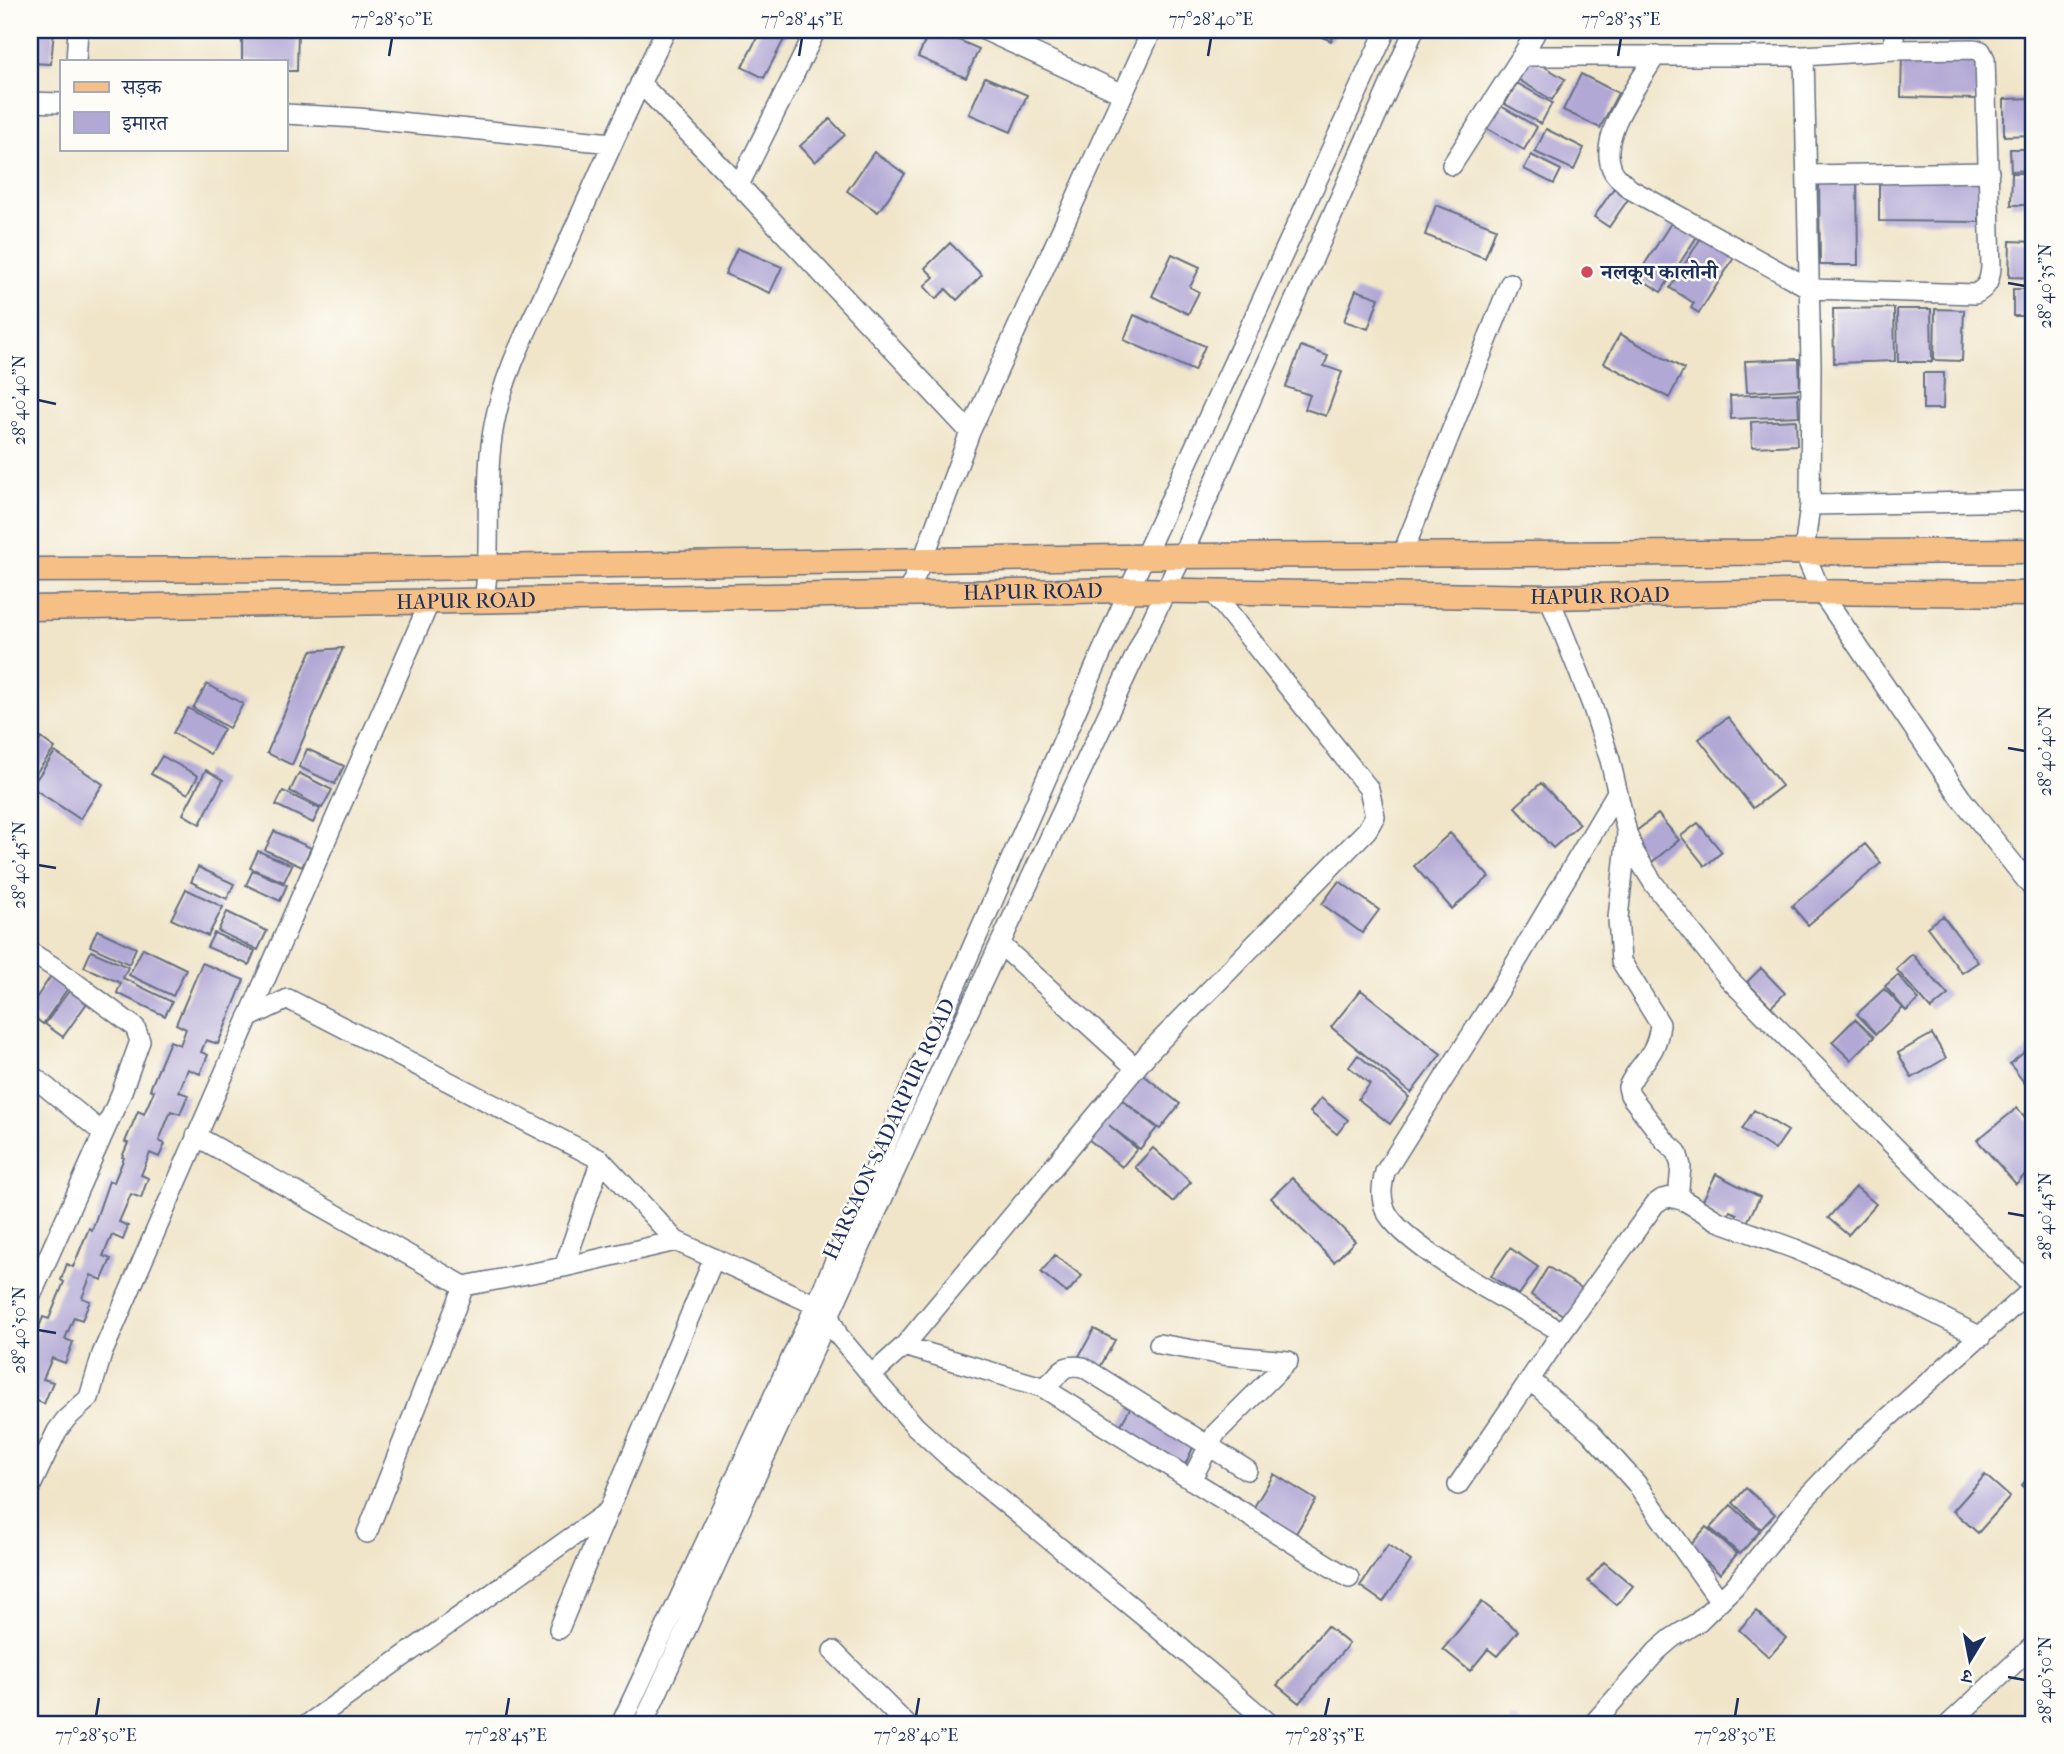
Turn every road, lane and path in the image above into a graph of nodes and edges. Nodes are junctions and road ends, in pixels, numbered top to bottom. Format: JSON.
{"nodes":[{"id":1,"x":78,"y":30,"type":"edge"},
{"id":2,"x":666,"y":30,"type":"edge"},
{"id":3,"x":816,"y":30,"type":"edge"},
{"id":4,"x":984,"y":30,"type":"edge"},
{"id":5,"x":1152,"y":30,"type":"edge"},
{"id":6,"x":1386,"y":30,"type":"edge"},
{"id":7,"x":1415,"y":30,"type":"edge"},
{"id":8,"x":1537,"y":30,"type":"edge"},
{"id":9,"x":1894,"y":30,"type":"edge"},
{"id":10,"x":1894,"y":50,"type":"junction"},
{"id":11,"x":1656,"y":55,"type":"junction"},
{"id":12,"x":1522,"y":56,"type":"junction"},
{"id":13,"x":1804,"y":56,"type":"junction"},
{"id":14,"x":76,"y":60,"type":"edge"},
{"id":15,"x":640,"y":83,"type":"junction"},
{"id":16,"x":1123,"y":94,"type":"junction"},
{"id":17,"x":30,"y":102,"type":"edge"},
{"id":18,"x":60,"y":103,"type":"edge"},
{"id":19,"x":287,"y":114,"type":"edge"},
{"id":20,"x":612,"y":143,"type":"junction"},
{"id":21,"x":1452,"y":165,"type":"dead end"},
{"id":22,"x":1989,"y":172,"type":"junction"},
{"id":23,"x":1807,"y":175,"type":"junction"},
{"id":24,"x":739,"y":185,"type":"junction"},
{"id":25,"x":1510,"y":283,"type":"dead end"},
{"id":26,"x":1811,"y":289,"type":"junction"},
{"id":27,"x":970,"y":432,"type":"junction"},
{"id":28,"x":2034,"y":501,"type":"edge"},
{"id":29,"x":1810,"y":505,"type":"junction"},
{"id":30,"x":2034,"y":551,"type":"edge"},
{"id":31,"x":1804,"y":552,"type":"junction"},
{"id":32,"x":1402,"y":555,"type":"junction"},
{"id":33,"x":1144,"y":556,"type":"junction"},
{"id":34,"x":1182,"y":556,"type":"junction"},
{"id":35,"x":923,"y":560,"type":"junction"},
{"id":36,"x":489,"y":567,"type":"junction"},
{"id":37,"x":30,"y":570,"type":"edge"},
{"id":38,"x":1129,"y":590,"type":"junction"},
{"id":39,"x":1166,"y":591,"type":"junction"},
{"id":40,"x":1212,"y":592,"type":"junction"},
{"id":41,"x":1821,"y":592,"type":"junction"},
{"id":42,"x":907,"y":593,"type":"junction"},
{"id":43,"x":2034,"y":594,"type":"edge"},
{"id":44,"x":1549,"y":597,"type":"junction"},
{"id":45,"x":484,"y":600,"type":"junction"},
{"id":46,"x":430,"y":601,"type":"junction"},
{"id":47,"x":30,"y":608,"type":"edge"},
{"id":48,"x":1617,"y":792,"type":"junction"},
{"id":49,"x":1627,"y":832,"type":"junction"},
{"id":50,"x":2034,"y":890,"type":"edge"},
{"id":51,"x":1000,"y":944,"type":"junction"},
{"id":52,"x":30,"y":952,"type":"edge"},
{"id":53,"x":248,"y":1018,"type":"junction"},
{"id":54,"x":1136,"y":1068,"type":"junction"},
{"id":55,"x":30,"y":1074,"type":"edge"},
{"id":56,"x":103,"y":1133,"type":"junction"},
{"id":57,"x":196,"y":1136,"type":"junction"},
{"id":58,"x":601,"y":1160,"type":"junction"},
{"id":59,"x":1678,"y":1199,"type":"junction"},
{"id":60,"x":676,"y":1241,"type":"junction"},
{"id":61,"x":714,"y":1258,"type":"junction"},
{"id":62,"x":564,"y":1267,"type":"junction"},
{"id":63,"x":464,"y":1286,"type":"junction"},
{"id":64,"x":2034,"y":1289,"type":"edge"},
{"id":65,"x":30,"y":1298,"type":"edge"},
{"id":66,"x":823,"y":1310,"type":"junction"},
{"id":67,"x":1562,"y":1332,"type":"junction"},
{"id":68,"x":1981,"y":1337,"type":"junction"},
{"id":69,"x":1159,"y":1344,"type":"dead end"},
{"id":70,"x":904,"y":1346,"type":"junction"},
{"id":71,"x":872,"y":1375,"type":"junction"},
{"id":72,"x":1530,"y":1380,"type":"junction"},
{"id":73,"x":1042,"y":1388,"type":"junction"},
{"id":74,"x":1209,"y":1446,"type":"junction"},
{"id":75,"x":1247,"y":1470,"type":"dead end"},
{"id":76,"x":1191,"y":1480,"type":"junction"},
{"id":77,"x":1458,"y":1485,"type":"dead end"},
{"id":78,"x":30,"y":1488,"type":"edge"},
{"id":79,"x":608,"y":1511,"type":"junction"},
{"id":80,"x":367,"y":1533,"type":"dead end"},
{"id":81,"x":1349,"y":1578,"type":"dead end"},
{"id":82,"x":1720,"y":1601,"type":"junction"},
{"id":83,"x":559,"y":1629,"type":"dead end"},
{"id":84,"x":2034,"y":1645,"type":"edge"},
{"id":85,"x":833,"y":1651,"type":"dead end"},
{"id":86,"x":308,"y":1724,"type":"edge"},
{"id":87,"x":621,"y":1724,"type":"edge"},
{"id":88,"x":643,"y":1724,"type":"edge"},
{"id":89,"x":906,"y":1724,"type":"edge"},
{"id":90,"x":1270,"y":1724,"type":"edge"},
{"id":91,"x":1592,"y":1724,"type":"edge"},
{"id":92,"x":1949,"y":1724,"type":"edge"}],
"edges":[{"from":1,"to":14,"type":"street"},
{"from":2,"to":15,"type":"street"},
{"from":3,"to":24,"type":"street"},
{"from":4,"to":16,"type":"street"},
{"from":5,"to":16,"type":"street"},
{"from":6,"to":33,"type":"street","name":"HARSAON-SADARPUR ROAD"},
{"from":7,"to":34,"type":"street","name":"HARSAON-SADARPUR ROAD"},
{"from":8,"to":12,"type":"street"},
{"from":9,"to":10,"type":"street"},
{"from":10,"to":13,"type":"street"},
{"from":10,"to":22,"type":"street"},
{"from":11,"to":12,"type":"street"},
{"from":11,"to":13,"type":"street"},
{"from":11,"to":26,"type":"street"},
{"from":12,"to":21,"type":"street"},
{"from":13,"to":23,"type":"street"},
{"from":15,"to":20,"type":"street"},
{"from":15,"to":24,"type":"street"},
{"from":16,"to":27,"type":"street"},
{"from":17,"to":18,"type":"street"},
{"from":19,"to":20,"type":"street"},
{"from":20,"to":36,"type":"street"},
{"from":22,"to":23,"type":"street"},
{"from":22,"to":26,"type":"street"},
{"from":23,"to":26,"type":"street"},
{"from":24,"to":27,"type":"street"},
{"from":25,"to":32,"type":"street"},
{"from":26,"to":29,"type":"street"},
{"from":27,"to":35,"type":"street"},
{"from":28,"to":29,"type":"street"},
{"from":29,"to":31,"type":"street"},
{"from":30,"to":31,"type":"main road","name":"HAPUR ROAD"},
{"from":31,"to":32,"type":"main road","name":"HAPUR ROAD"},
{"from":31,"to":41,"type":"street"},
{"from":32,"to":34,"type":"main road","name":"HAPUR ROAD"},
{"from":33,"to":34,"type":"main road","name":"HAPUR ROAD"},
{"from":33,"to":35,"type":"main road","name":"HAPUR ROAD"},
{"from":33,"to":38,"type":"street","name":"HARSAON-SADARPUR ROAD"},
{"from":34,"to":39,"type":"street","name":"HARSAON-SADARPUR ROAD"},
{"from":35,"to":36,"type":"main road","name":"HAPUR ROAD"},
{"from":35,"to":42,"type":"street"},
{"from":36,"to":37,"type":"main road","name":"HAPUR ROAD"},
{"from":36,"to":45,"type":"street"},
{"from":38,"to":39,"type":"main road","name":"HAPUR ROAD"},
{"from":38,"to":42,"type":"main road","name":"HAPUR ROAD"},
{"from":38,"to":66,"type":"street","name":"HARSAON-SADARPUR ROAD"},
{"from":39,"to":40,"type":"main road","name":"HAPUR ROAD"},
{"from":39,"to":51,"type":"street","name":"HARSAON-SADARPUR ROAD"},
{"from":40,"to":44,"type":"main road","name":"HAPUR ROAD"},
{"from":40,"to":54,"type":"street"},
{"from":41,"to":43,"type":"main road","name":"HAPUR ROAD"},
{"from":41,"to":44,"type":"main road","name":"HAPUR ROAD"},
{"from":41,"to":50,"type":"street"},
{"from":42,"to":45,"type":"main road","name":"HAPUR ROAD"},
{"from":44,"to":48,"type":"street"},
{"from":45,"to":46,"type":"main road","name":"HAPUR ROAD"},
{"from":46,"to":47,"type":"main road","name":"HAPUR ROAD"},
{"from":46,"to":53,"type":"street"},
{"from":48,"to":49,"type":"street"},
{"from":48,"to":67,"type":"street"},
{"from":49,"to":59,"type":"street"},
{"from":49,"to":64,"type":"street"},
{"from":51,"to":54,"type":"street"},
{"from":51,"to":66,"type":"street","name":"HARSAON-SADARPUR ROAD"},
{"from":52,"to":56,"type":"street"},
{"from":53,"to":57,"type":"street"},
{"from":53,"to":58,"type":"street"},
{"from":54,"to":70,"type":"street"},
{"from":55,"to":56,"type":"street"},
{"from":56,"to":65,"type":"street"},
{"from":57,"to":63,"type":"street"},
{"from":57,"to":78,"type":"street"},
{"from":58,"to":60,"type":"street"},
{"from":58,"to":62,"type":"street"},
{"from":59,"to":67,"type":"street"},
{"from":59,"to":68,"type":"street"},
{"from":60,"to":61,"type":"street"},
{"from":60,"to":62,"type":"street"},
{"from":61,"to":66,"type":"street"},
{"from":61,"to":79,"type":"street"},
{"from":62,"to":63,"type":"street"},
{"from":63,"to":80,"type":"street"},
{"from":64,"to":68,"type":"street"},
{"from":66,"to":71,"type":"street"},
{"from":66,"to":87,"type":"street","name":"HARSAON-SADARPUR ROAD"},
{"from":66,"to":88,"type":"street","name":"HARSAON-SADARPUR ROAD"},
{"from":67,"to":72,"type":"street"},
{"from":68,"to":82,"type":"street"},
{"from":69,"to":74,"type":"street"},
{"from":70,"to":71,"type":"street"},
{"from":70,"to":73,"type":"street"},
{"from":71,"to":90,"type":"street"},
{"from":72,"to":77,"type":"street"},
{"from":72,"to":82,"type":"street"},
{"from":73,"to":74,"type":"street"},
{"from":73,"to":76,"type":"street"},
{"from":74,"to":75,"type":"street"},
{"from":74,"to":76,"type":"street"},
{"from":76,"to":81,"type":"street"},
{"from":79,"to":83,"type":"street"},
{"from":79,"to":86,"type":"street"},
{"from":82,"to":91,"type":"street"},
{"from":84,"to":92,"type":"street"},
{"from":85,"to":89,"type":"street"}]}
